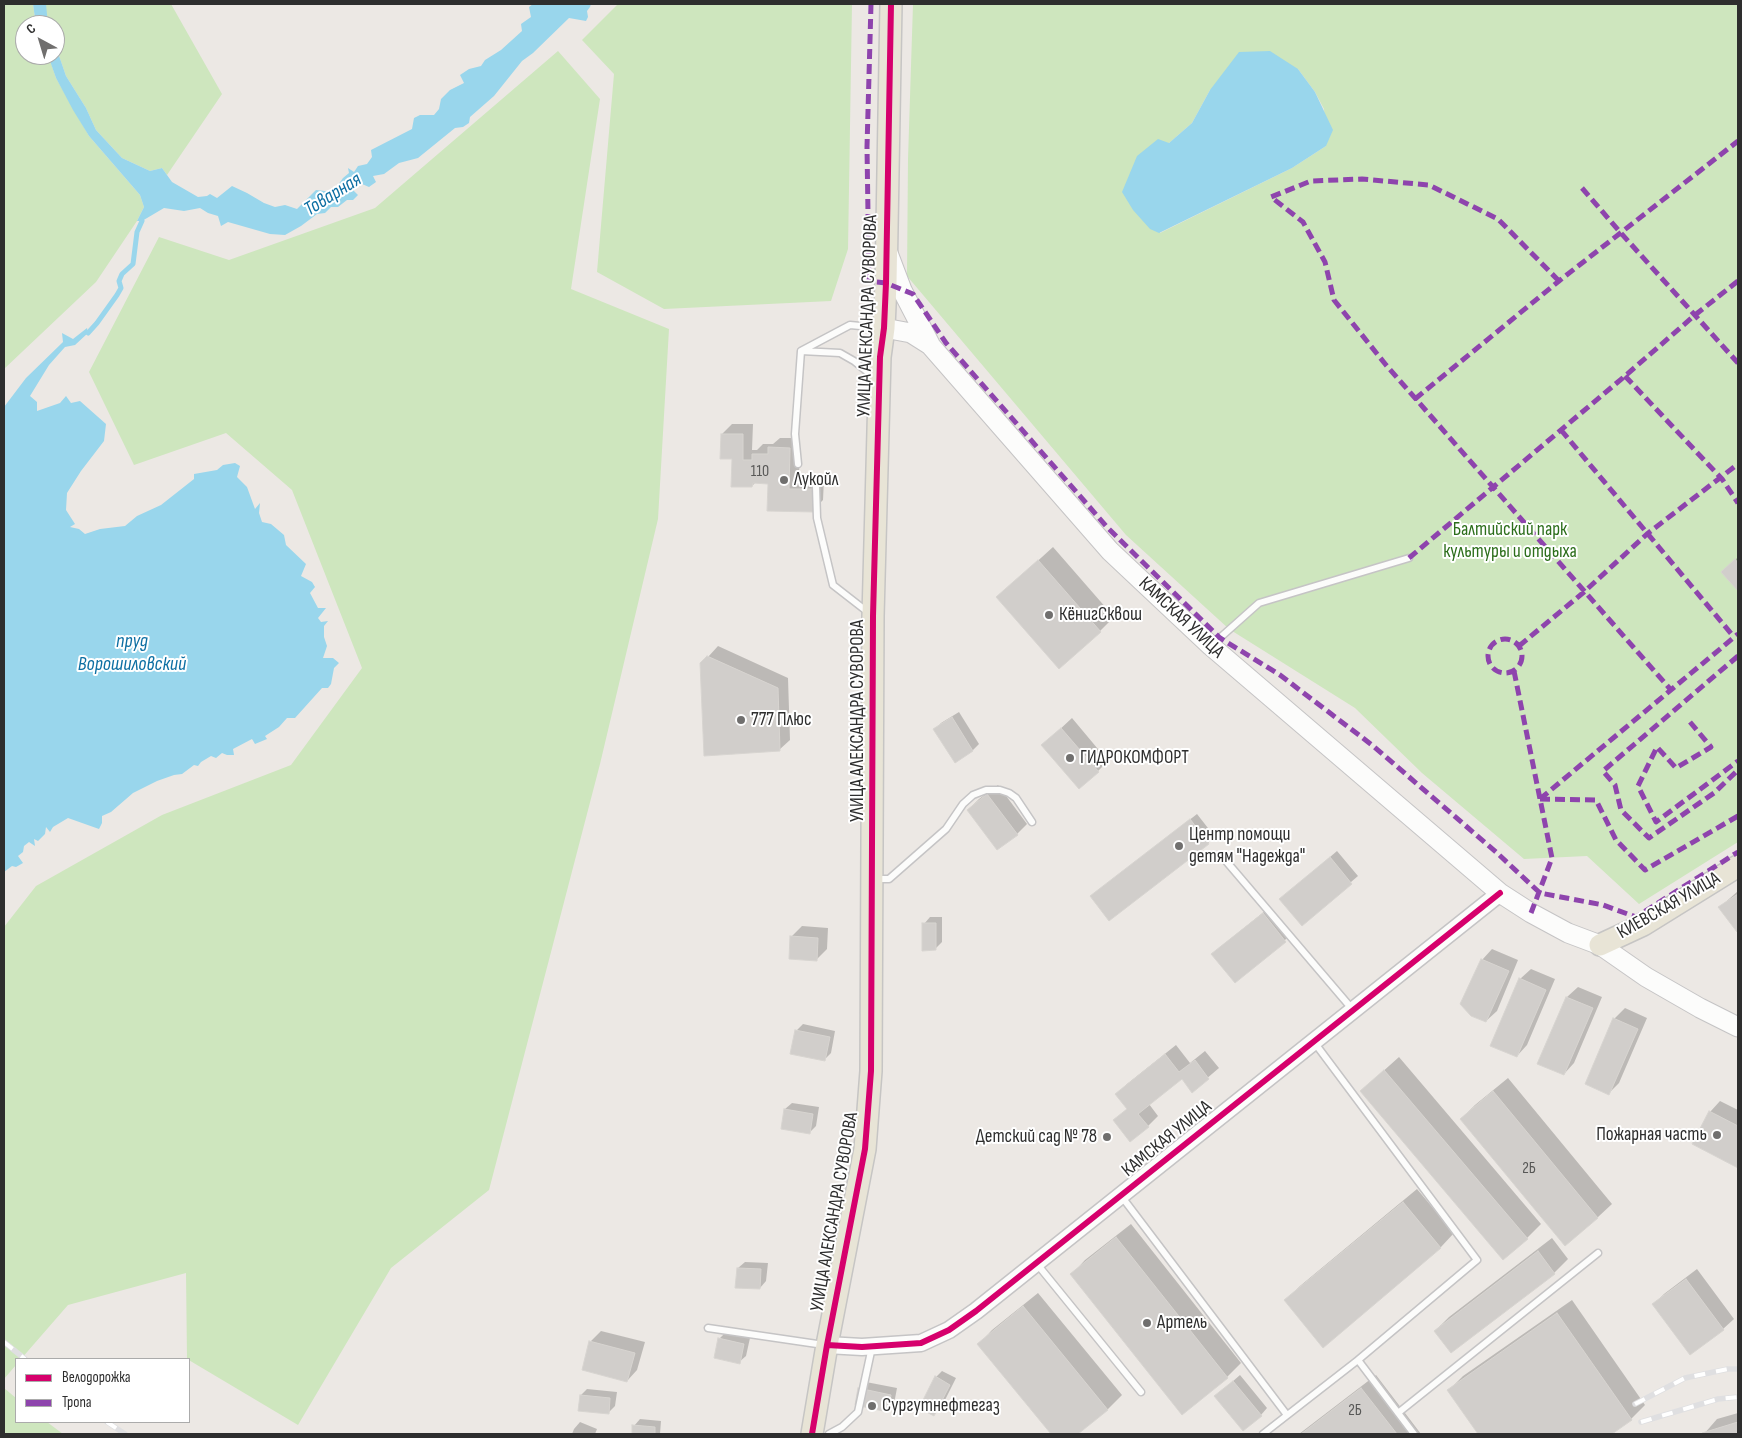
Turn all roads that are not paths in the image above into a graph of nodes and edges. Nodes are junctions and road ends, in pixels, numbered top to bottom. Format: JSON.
{"nodes":[{"id":1,"x":891,"y":4,"type":"edge"},
{"id":2,"x":887,"y":249,"type":"junction"},
{"id":3,"x":884,"y":328,"type":"junction"},
{"id":4,"x":930,"y":345,"type":"junction"},
{"id":5,"x":801,"y":351,"type":"junction"},
{"id":6,"x":880,"y":382,"type":"junction"},
{"id":7,"x":798,"y":464,"type":"dead end"},
{"id":8,"x":816,"y":486,"type":"dead end"},
{"id":9,"x":1409,"y":558,"type":"dead end"},
{"id":10,"x":873,"y":616,"type":"junction"},
{"id":11,"x":1210,"y":646,"type":"junction"},
{"id":12,"x":1032,"y":822,"type":"dead end"},
{"id":13,"x":1226,"y":860,"type":"dead end"},
{"id":14,"x":1738,"y":866,"type":"edge"},
{"id":15,"x":873,"y":879,"type":"junction"},
{"id":16,"x":1500,"y":893,"type":"junction"},
{"id":17,"x":1600,"y":945,"type":"junction"},
{"id":18,"x":1353,"y":1010,"type":"junction"},
{"id":19,"x":1738,"y":1026,"type":"edge"},
{"id":20,"x":1314,"y":1042,"type":"junction"},
{"id":21,"x":1121,"y":1196,"type":"junction"},
{"id":22,"x":1598,"y":1253,"type":"dead end"},
{"id":23,"x":1036,"y":1263,"type":"junction"},
{"id":24,"x":708,"y":1328,"type":"dead end"},
{"id":25,"x":827,"y":1345,"type":"junction"},
{"id":26,"x":872,"y":1346,"type":"junction"},
{"id":27,"x":1358,"y":1360,"type":"junction"},
{"id":28,"x":1141,"y":1392,"type":"dead end"},
{"id":29,"x":1398,"y":1413,"type":"junction"},
{"id":30,"x":1287,"y":1415,"type":"junction"},
{"id":31,"x":812,"y":1434,"type":"edge"},
{"id":32,"x":829,"y":1434,"type":"edge"},
{"id":33,"x":1263,"y":1434,"type":"edge"},
{"id":34,"x":1414,"y":1434,"type":"edge"}],
"edges":[{"from":1,"to":2,"type":"main road","name":"УЛИЦА АЛЕКСАНДРА СУВОРОВА"},
{"from":2,"to":3,"type":"main road","name":"УЛИЦА АЛЕКСАНДРА СУВОРОВА"},
{"from":2,"to":4,"type":"main road"},
{"from":3,"to":4,"type":"main road","name":"КАМСКАЯ УЛИЦА"},
{"from":3,"to":5,"type":"lane"},
{"from":3,"to":6,"type":"main road","name":"УЛИЦА АЛЕКСАНДРА СУВОРОВА"},
{"from":4,"to":11,"type":"main road","name":"КАМСКАЯ УЛИЦА"},
{"from":5,"to":6,"type":"lane"},
{"from":5,"to":7,"type":"lane"},
{"from":6,"to":10,"type":"main road","name":"УЛИЦА АЛЕКСАНДРА СУВОРОВА"},
{"from":8,"to":10,"type":"lane"},
{"from":9,"to":11,"type":"lane"},
{"from":10,"to":15,"type":"main road","name":"УЛИЦА АЛЕКСАНДРА СУВОРОВА"},
{"from":11,"to":16,"type":"main road","name":"КАМСКАЯ УЛИЦА"},
{"from":12,"to":15,"type":"lane"},
{"from":13,"to":18,"type":"lane"},
{"from":14,"to":17,"type":"main road","name":"КИЕВСКАЯ УЛИЦА"},
{"from":15,"to":25,"type":"main road","name":"УЛИЦА АЛЕКСАНДРА СУВОРОВА"},
{"from":16,"to":17,"type":"main road","name":"КАМСКАЯ УЛИЦА"},
{"from":16,"to":18,"type":"street","name":"КАМСКАЯ УЛИЦА"},
{"from":17,"to":19,"type":"main road","name":"КАМСКАЯ УЛИЦА"},
{"from":18,"to":20,"type":"street","name":"КАМСКАЯ УЛИЦА"},
{"from":20,"to":21,"type":"street","name":"КАМСКАЯ УЛИЦА"},
{"from":20,"to":27,"type":"lane"},
{"from":21,"to":23,"type":"street","name":"КАМСКАЯ УЛИЦА"},
{"from":21,"to":30,"type":"lane"},
{"from":22,"to":29,"type":"lane"},
{"from":23,"to":26,"type":"street","name":"КАМСКАЯ УЛИЦА"},
{"from":23,"to":28,"type":"lane"},
{"from":24,"to":25,"type":"lane"},
{"from":25,"to":26,"type":"street","name":"КАМСКАЯ УЛИЦА"},
{"from":25,"to":31,"type":"main road","name":"УЛИЦА АЛЕКСАНДРА СУВОРОВА"},
{"from":26,"to":32,"type":"lane"},
{"from":27,"to":29,"type":"lane"},
{"from":27,"to":30,"type":"lane"},
{"from":29,"to":34,"type":"lane"},
{"from":30,"to":33,"type":"lane"}]}
